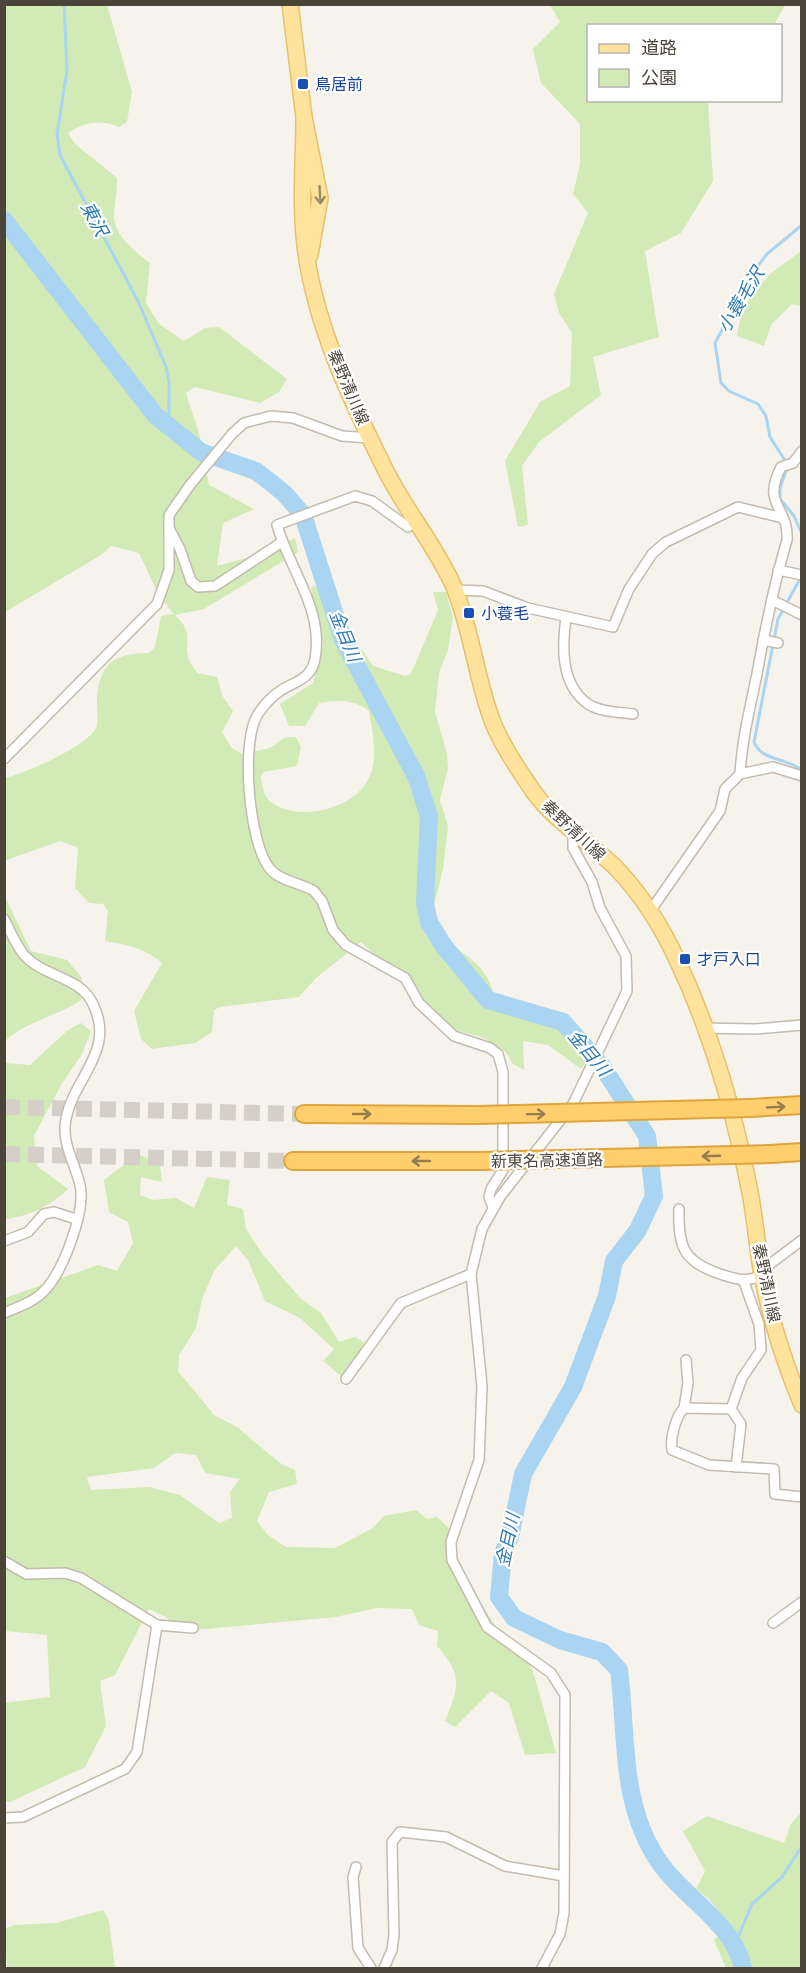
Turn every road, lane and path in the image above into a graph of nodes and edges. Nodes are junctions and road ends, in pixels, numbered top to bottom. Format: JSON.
{"nodes":[{"id":1,"x":290,"y":4,"type":"edge"},
{"id":2,"x":370,"y":438,"type":"junction"},
{"id":3,"x":801,"y":451,"type":"edge"},
{"id":4,"x":788,"y":501,"type":"dead end"},
{"id":5,"x":781,"y":513,"type":"junction"},
{"id":6,"x":417,"y":522,"type":"junction"},
{"id":7,"x":168,"y":526,"type":"junction"},
{"id":8,"x":282,"y":542,"type":"junction"},
{"id":9,"x":778,"y":570,"type":"junction"},
{"id":10,"x":797,"y":574,"type":"edge"},
{"id":11,"x":455,"y":590,"type":"junction"},
{"id":12,"x":773,"y":601,"type":"junction"},
{"id":13,"x":801,"y":615,"type":"edge"},
{"id":14,"x":566,"y":617,"type":"junction"},
{"id":15,"x":765,"y":640,"type":"junction"},
{"id":16,"x":777,"y":643,"type":"dead end"},
{"id":17,"x":633,"y":714,"type":"dead end"},
{"id":18,"x":4,"y":759,"type":"edge"},
{"id":19,"x":740,"y":774,"type":"junction"},
{"id":20,"x":801,"y":776,"type":"edge"},
{"id":21,"x":573,"y":832,"type":"junction"},
{"id":22,"x":651,"y":910,"type":"junction"},
{"id":23,"x":4,"y":919,"type":"edge"},
{"id":24,"x":801,"y":1024,"type":"edge"},
{"id":25,"x":702,"y":1028,"type":"junction"},
{"id":26,"x":801,"y":1105,"type":"edge"},
{"id":27,"x":304,"y":1114,"type":"tunnel mouth"},
{"id":28,"x":801,"y":1152,"type":"edge"},
{"id":29,"x":293,"y":1161,"type":"tunnel mouth"},
{"id":30,"x":493,"y":1207,"type":"junction"},
{"id":31,"x":679,"y":1209,"type":"dead end"},
{"id":32,"x":76,"y":1219,"type":"junction"},
{"id":33,"x":801,"y":1240,"type":"edge"},
{"id":34,"x":4,"y":1241,"type":"edge"},
{"id":35,"x":762,"y":1272,"type":"junction"},
{"id":36,"x":471,"y":1274,"type":"junction"},
{"id":37,"x":744,"y":1281,"type":"junction"},
{"id":38,"x":4,"y":1313,"type":"edge"},
{"id":39,"x":686,"y":1360,"type":"dead end"},
{"id":40,"x":346,"y":1379,"type":"dead end"},
{"id":41,"x":801,"y":1406,"type":"edge"},
{"id":42,"x":684,"y":1408,"type":"junction"},
{"id":43,"x":731,"y":1409,"type":"junction"},
{"id":44,"x":736,"y":1467,"type":"junction"},
{"id":45,"x":801,"y":1497,"type":"edge"},
{"id":46,"x":4,"y":1561,"type":"edge"},
{"id":47,"x":801,"y":1602,"type":"edge"},
{"id":48,"x":772,"y":1623,"type":"dead end"},
{"id":49,"x":157,"y":1625,"type":"junction"},
{"id":50,"x":193,"y":1628,"type":"dead end"},
{"id":51,"x":4,"y":1818,"type":"edge"},
{"id":52,"x":356,"y":1867,"type":"dead end"},
{"id":53,"x":564,"y":1876,"type":"junction"},
{"id":54,"x":371,"y":1968,"type":"edge"},
{"id":55,"x":384,"y":1968,"type":"edge"},
{"id":56,"x":542,"y":1968,"type":"edge"}],
"edges":[{"from":1,"to":2,"type":"main road","name":"秦野清川線"},
{"from":2,"to":6,"type":"main road","name":"秦野清川線"},
{"from":2,"to":7,"type":"street"},
{"from":3,"to":5,"type":"street"},
{"from":4,"to":5,"type":"street"},
{"from":5,"to":9,"type":"street"},
{"from":5,"to":14,"type":"street"},
{"from":6,"to":8,"type":"street"},
{"from":6,"to":11,"type":"main road","name":"秦野清川線"},
{"from":7,"to":8,"type":"street"},
{"from":7,"to":18,"type":"street"},
{"from":8,"to":30,"type":"street"},
{"from":9,"to":10,"type":"street"},
{"from":9,"to":12,"type":"street"},
{"from":11,"to":14,"type":"street"},
{"from":11,"to":21,"type":"main road","name":"秦野清川線"},
{"from":12,"to":13,"type":"street"},
{"from":12,"to":15,"type":"street"},
{"from":14,"to":17,"type":"street"},
{"from":15,"to":16,"type":"street"},
{"from":15,"to":19,"type":"street"},
{"from":19,"to":20,"type":"street"},
{"from":19,"to":22,"type":"street"},
{"from":21,"to":22,"type":"main road","name":"秦野清川線"},
{"from":21,"to":30,"type":"street"},
{"from":22,"to":25,"type":"main road","name":"秦野清川線"},
{"from":23,"to":32,"type":"street"},
{"from":24,"to":25,"type":"street"},
{"from":25,"to":35,"type":"main road","name":"秦野清川線"},
{"from":27,"to":26,"type":"highway","one_way":true,"bridge":true},
{"from":28,"to":29,"type":"highway","name":"新東名高速道路","one_way":true,"bridge":true},
{"from":30,"to":36,"type":"street"},
{"from":31,"to":37,"type":"street"},
{"from":32,"to":34,"type":"street"},
{"from":32,"to":38,"type":"street"},
{"from":33,"to":35,"type":"street"},
{"from":35,"to":37,"type":"street"},
{"from":35,"to":41,"type":"main road","name":"秦野清川線"},
{"from":36,"to":40,"type":"street"},
{"from":36,"to":53,"type":"street"},
{"from":37,"to":43,"type":"street"},
{"from":39,"to":42,"type":"street"},
{"from":42,"to":43,"type":"street"},
{"from":42,"to":44,"type":"street"},
{"from":43,"to":44,"type":"street"},
{"from":44,"to":45,"type":"street"},
{"from":46,"to":49,"type":"street"},
{"from":47,"to":48,"type":"street"},
{"from":49,"to":50,"type":"street"},
{"from":49,"to":51,"type":"street"},
{"from":52,"to":54,"type":"street"},
{"from":53,"to":55,"type":"street"},
{"from":53,"to":56,"type":"street"}]}
